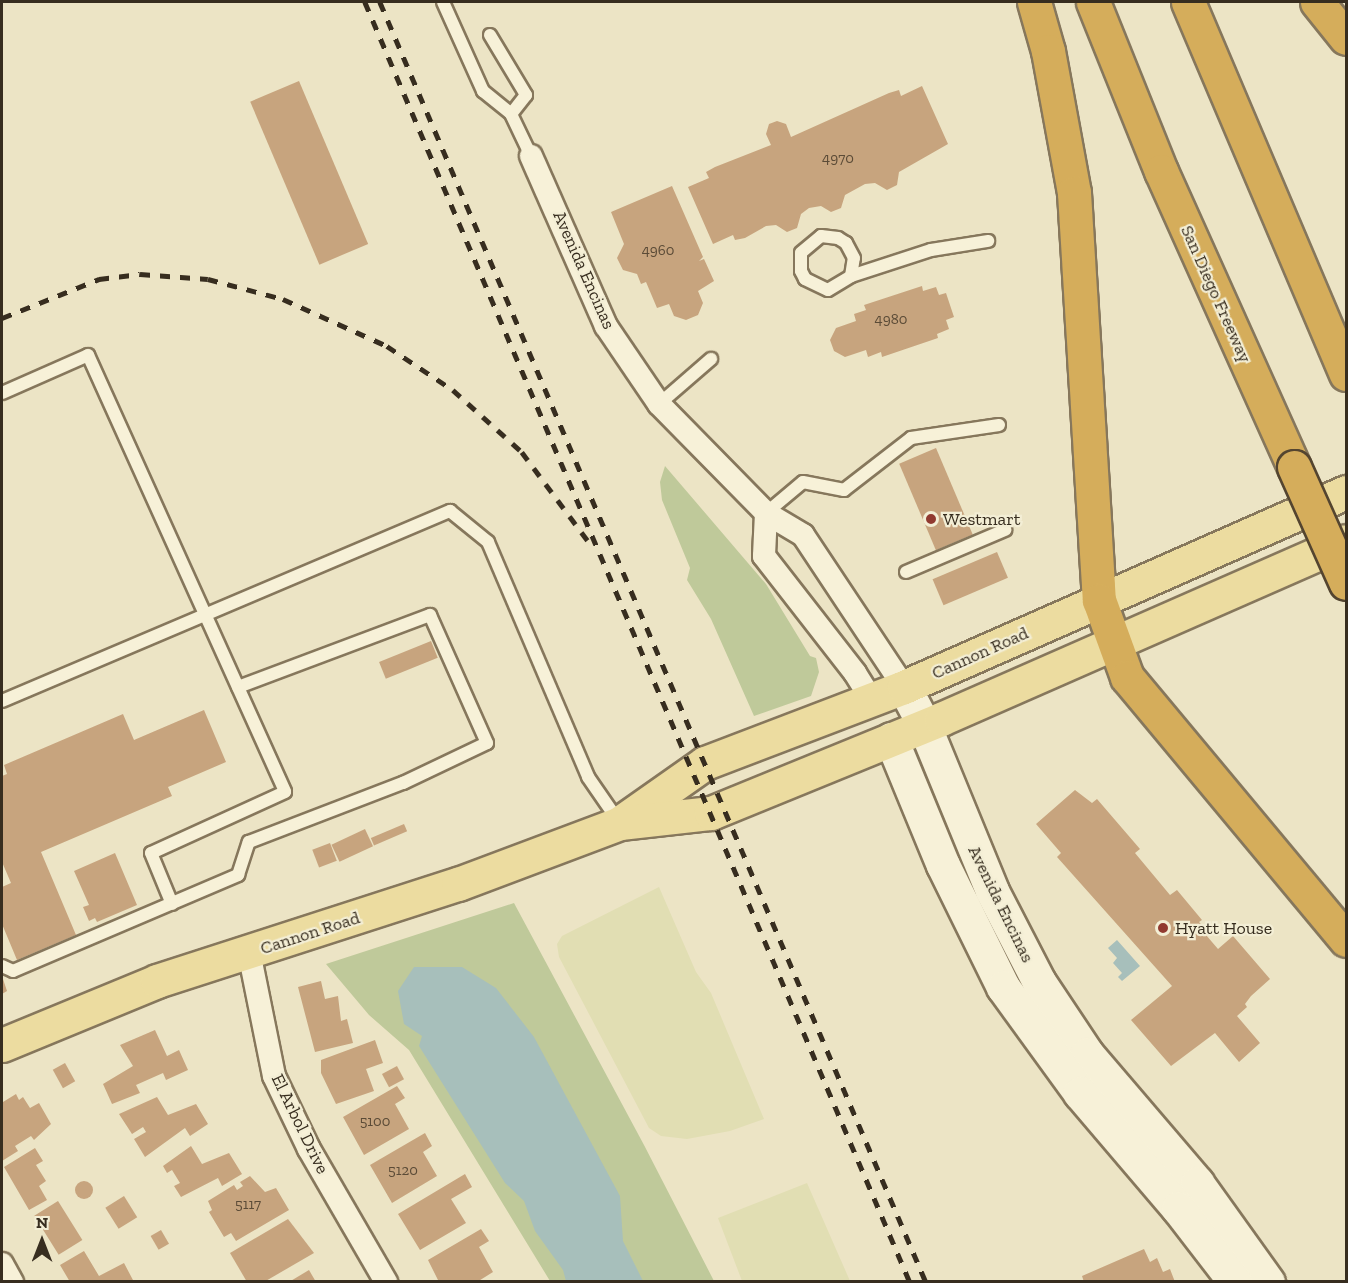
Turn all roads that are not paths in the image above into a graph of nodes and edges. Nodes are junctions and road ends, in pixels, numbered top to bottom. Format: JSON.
{"nodes":[{"id":1,"x":443,"y":2,"type":"edge"},
{"id":2,"x":1034,"y":2,"type":"edge"},
{"id":3,"x":1093,"y":2,"type":"edge"},
{"id":4,"x":1188,"y":2,"type":"edge"},
{"id":5,"x":1317,"y":2,"type":"edge"},
{"id":6,"x":490,"y":35,"type":"dead end"},
{"id":7,"x":1347,"y":38,"type":"edge"},
{"id":8,"x":511,"y":114,"type":"junction"},
{"id":9,"x":531,"y":156,"type":"joint"},
{"id":10,"x":988,"y":241,"type":"dead end"},
{"id":11,"x":851,"y":276,"type":"junction"},
{"id":12,"x":711,"y":359,"type":"dead end"},
{"id":13,"x":1347,"y":374,"type":"edge"},
{"id":14,"x":2,"y":393,"type":"edge"},
{"id":15,"x":660,"y":404,"type":"junction"},
{"id":16,"x":999,"y":425,"type":"dead end"},
{"id":17,"x":1347,"y":492,"type":"edge"},
{"id":18,"x":766,"y":513,"type":"junction"},
{"id":19,"x":1005,"y":530,"type":"dead end"},
{"id":20,"x":1347,"y":541,"type":"edge"},
{"id":21,"x":906,"y":572,"type":"dead end"},
{"id":22,"x":1347,"y":583,"type":"edge"},
{"id":23,"x":1099,"y":600,"type":"junction"},
{"id":24,"x":205,"y":613,"type":"junction"},
{"id":25,"x":1114,"y":643,"type":"junction"},
{"id":26,"x":238,"y":687,"type":"junction"},
{"id":27,"x":904,"y":687,"type":"junction"},
{"id":28,"x":871,"y":699,"type":"junction"},
{"id":29,"x":2,"y":701,"type":"edge"},
{"id":30,"x":924,"y":725,"type":"junction"},
{"id":31,"x":891,"y":739,"type":"junction"},
{"id":32,"x":620,"y":823,"type":"junction"},
{"id":33,"x":172,"y":904,"type":"junction"},
{"id":34,"x":1347,"y":940,"type":"edge"},
{"id":35,"x":249,"y":952,"type":"junction"},
{"id":36,"x":2,"y":966,"type":"edge"},
{"id":37,"x":2,"y":1045,"type":"edge"},
{"id":38,"x":1188,"y":1195,"type":"junction"},
{"id":39,"x":2,"y":1264,"type":"edge"},
{"id":40,"x":12,"y":1281,"type":"edge"},
{"id":41,"x":386,"y":1281,"type":"edge"},
{"id":42,"x":1235,"y":1281,"type":"edge"},
{"id":43,"x":1268,"y":1281,"type":"edge"}],
"edges":[{"from":1,"to":8,"type":"lane"},
{"from":2,"to":23,"type":"highway"},
{"from":3,"to":22,"type":"highway","name":"San Diego Freeway","bridge":true},
{"from":4,"to":13,"type":"highway"},
{"from":5,"to":7,"type":"highway"},
{"from":6,"to":8,"type":"lane"},
{"from":8,"to":9,"type":"lane"},
{"from":9,"to":15,"type":"street","name":"Avenida Encinas"},
{"from":10,"to":11,"type":"lane"},
{"from":11,"to":11,"type":"lane"},
{"from":12,"to":15,"type":"lane"},
{"from":14,"to":24,"type":"lane"},
{"from":15,"to":18,"type":"street","name":"Avenida Encinas"},
{"from":16,"to":18,"type":"lane"},
{"from":17,"to":23,"type":"main road","name":"Cannon Road"},
{"from":18,"to":27,"type":"street","name":"Avenida Encinas"},
{"from":18,"to":28,"type":"street"},
{"from":19,"to":21,"type":"lane"},
{"from":20,"to":25,"type":"main road","name":"Cannon Road"},
{"from":23,"to":25,"type":"highway"},
{"from":23,"to":27,"type":"main road","name":"Cannon Road"},
{"from":24,"to":26,"type":"lane"},
{"from":24,"to":29,"type":"lane"},
{"from":24,"to":32,"type":"lane"},
{"from":25,"to":30,"type":"main road","name":"Cannon Road"},
{"from":25,"to":34,"type":"highway"},
{"from":26,"to":33,"type":"lane"},
{"from":26,"to":33,"type":"lane"},
{"from":27,"to":28,"type":"main road","name":"Cannon Road"},
{"from":27,"to":30,"type":"street","name":"Avenida Encinas"},
{"from":28,"to":32,"type":"main road","name":"Cannon Road"},
{"from":30,"to":31,"type":"main road","name":"Cannon Road"},
{"from":30,"to":38,"type":"street","name":"Avenida Encinas"},
{"from":31,"to":32,"type":"main road","name":"Cannon Road"},
{"from":31,"to":38,"type":"street","name":"Avenida Encinas"},
{"from":32,"to":35,"type":"main road","name":"Cannon Road"},
{"from":33,"to":36,"type":"lane"},
{"from":35,"to":37,"type":"main road","name":"Cannon Road"},
{"from":35,"to":41,"type":"street","name":"El Arbol Drive"},
{"from":38,"to":42,"type":"street","name":"Avenida Encinas"},
{"from":38,"to":43,"type":"street","name":"Avenida Encinas"},
{"from":39,"to":40,"type":"street"}]}
